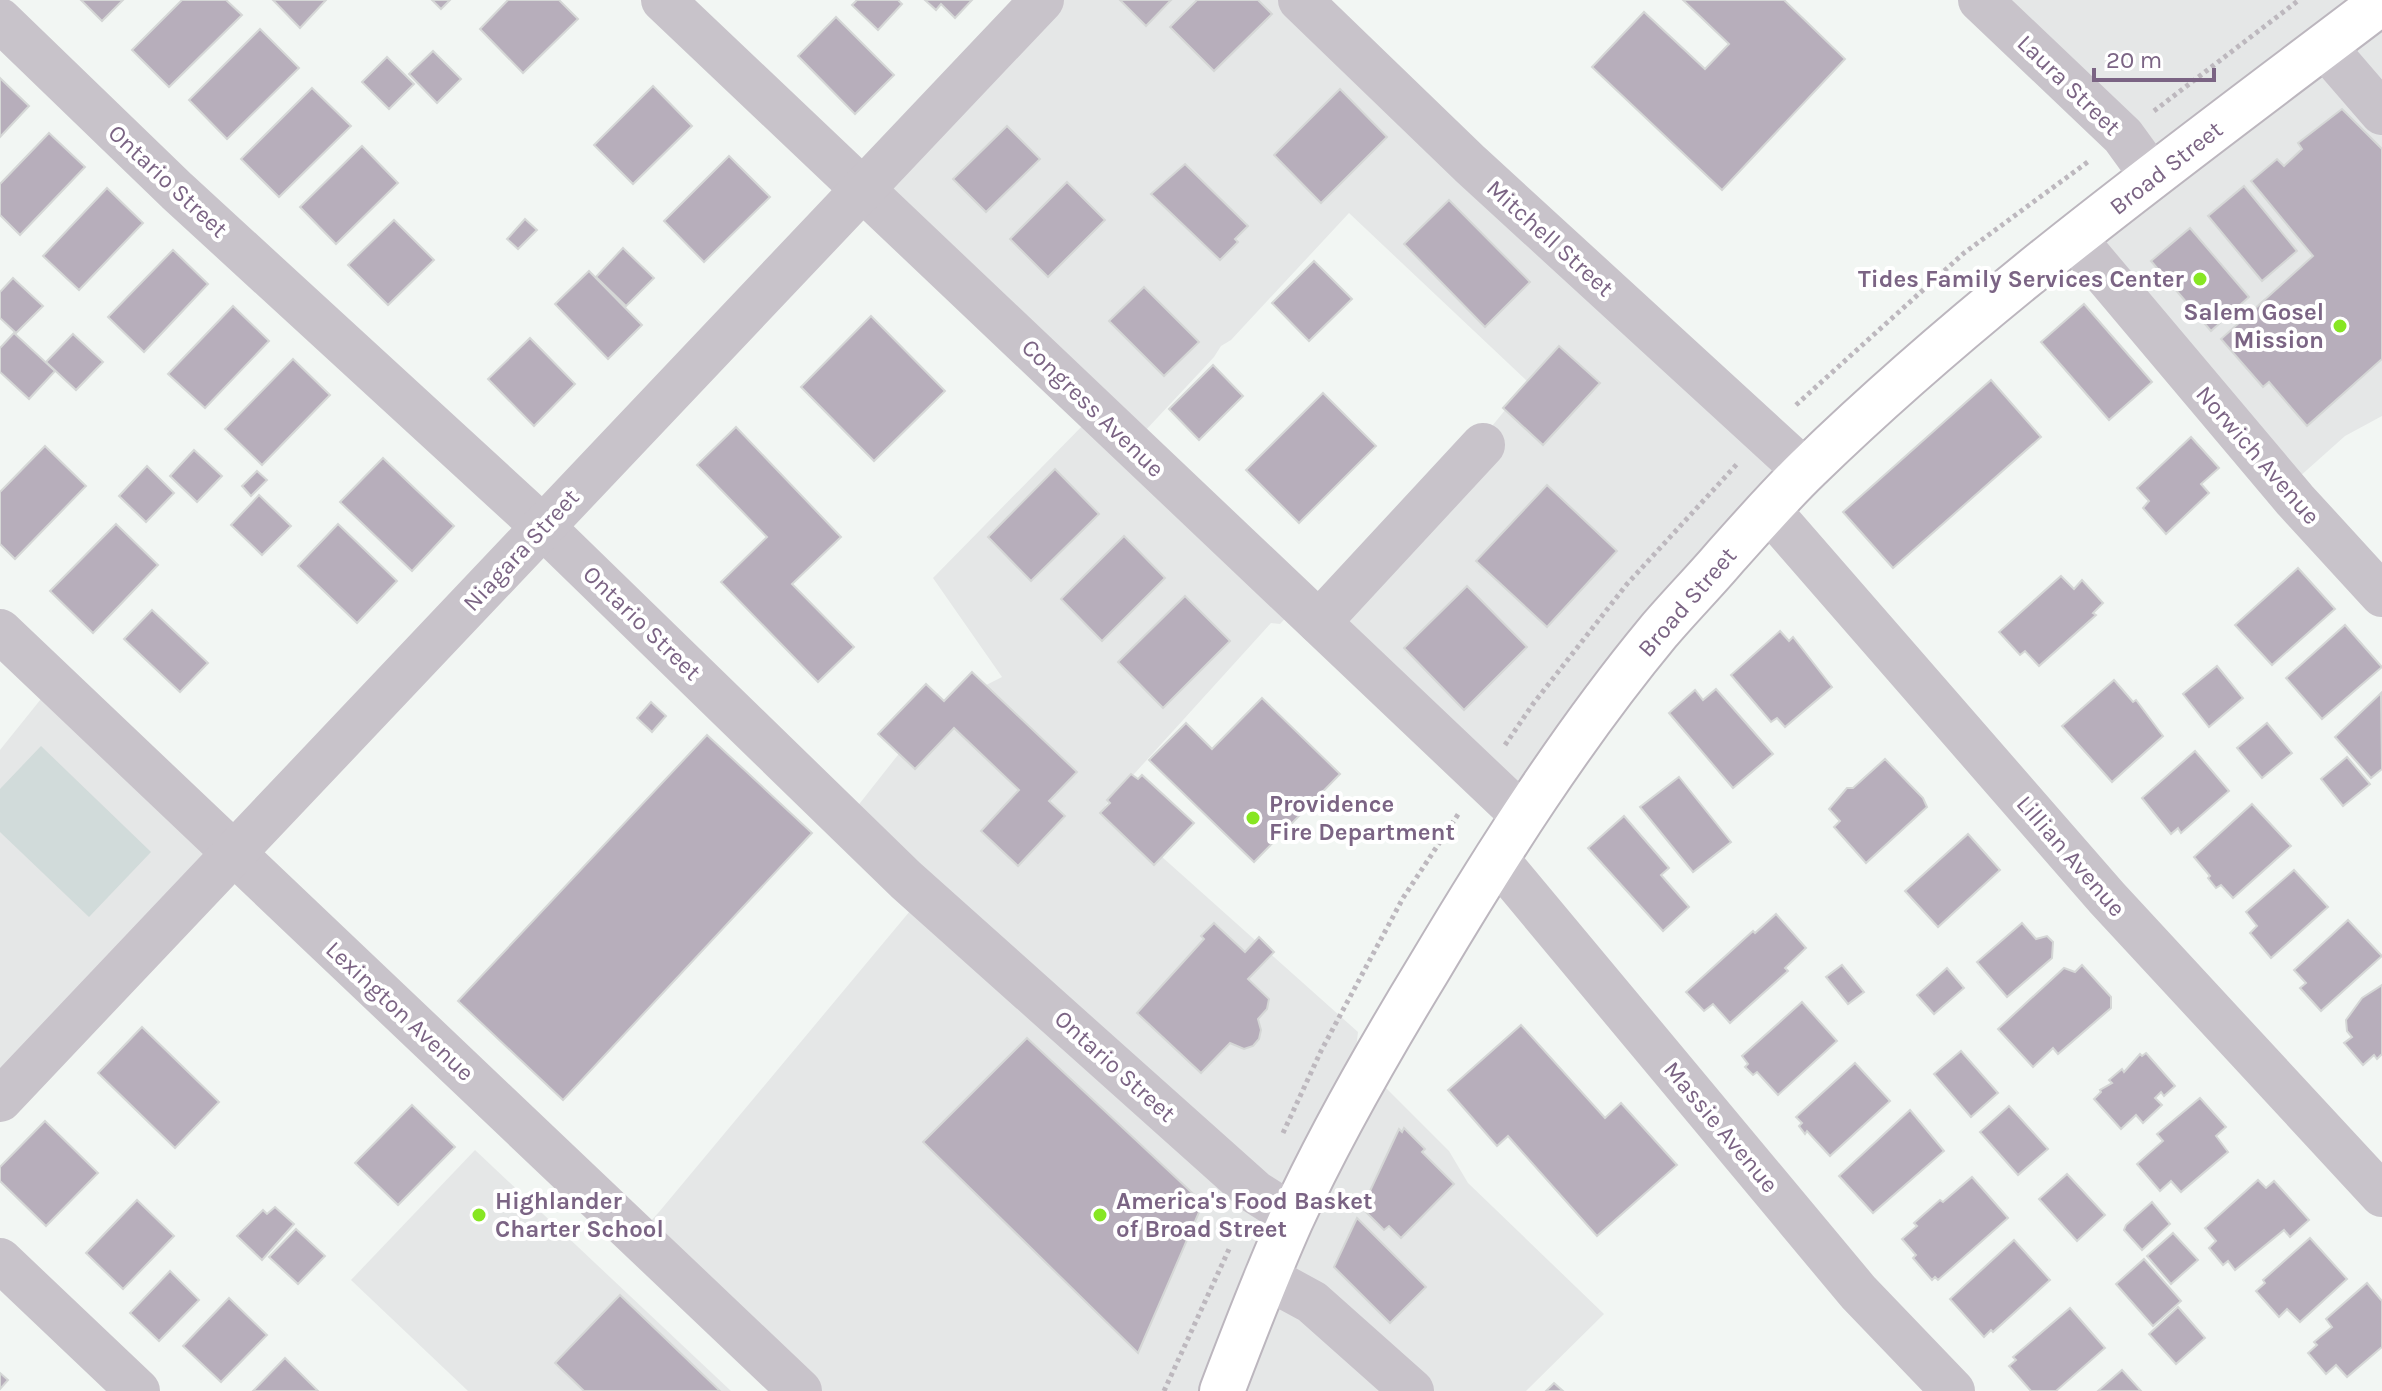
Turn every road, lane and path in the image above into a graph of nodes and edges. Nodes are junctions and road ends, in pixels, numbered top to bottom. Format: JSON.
{"nodes":[{"id":1,"x":663,"y":0,"type":"edge"},
{"id":2,"x":1042,"y":0,"type":"edge"},
{"id":3,"x":1300,"y":0,"type":"edge"},
{"id":4,"x":1980,"y":0,"type":"edge"},
{"id":5,"x":2382,"y":2,"type":"edge"},
{"id":6,"x":0,"y":20,"type":"edge"},
{"id":7,"x":2324,"y":46,"type":"junction"},
{"id":8,"x":2382,"y":113,"type":"edge"},
{"id":9,"x":2152,"y":176,"type":"junction"},
{"id":10,"x":863,"y":189,"type":"junction"},
{"id":11,"x":2075,"y":239,"type":"junction"},
{"id":12,"x":1483,"y":445,"type":"dead end"},
{"id":13,"x":1805,"y":471,"type":"junction"},
{"id":14,"x":1768,"y":509,"type":"junction"},
{"id":15,"x":543,"y":527,"type":"junction"},
{"id":16,"x":2382,"y":595,"type":"edge"},
{"id":17,"x":1319,"y":622,"type":"junction"},
{"id":18,"x":0,"y":631,"type":"edge"},
{"id":19,"x":1523,"y":816,"type":"junction"},
{"id":20,"x":234,"y":853,"type":"junction"},
{"id":21,"x":1496,"y":858,"type":"junction"},
{"id":22,"x":0,"y":1100,"type":"edge"},
{"id":23,"x":2382,"y":1195,"type":"edge"},
{"id":24,"x":1293,"y":1216,"type":"junction"},
{"id":25,"x":0,"y":1260,"type":"edge"},
{"id":26,"x":1266,"y":1277,"type":"junction"},
{"id":27,"x":138,"y":1391,"type":"edge"},
{"id":28,"x":800,"y":1391,"type":"edge"},
{"id":29,"x":1222,"y":1391,"type":"edge"},
{"id":30,"x":1412,"y":1391,"type":"edge"},
{"id":31,"x":1953,"y":1391,"type":"edge"}],
"edges":[{"from":1,"to":10,"type":"street","name":"Congress Avenue"},
{"from":2,"to":10,"type":"street","name":"Niagara Street"},
{"from":3,"to":13,"type":"street","name":"Mitchell Street"},
{"from":4,"to":9,"type":"street","name":"Laura Street"},
{"from":5,"to":7,"type":"main road","name":"Broad Street"},
{"from":6,"to":15,"type":"street","name":"Ontario Street"},
{"from":7,"to":8,"type":"street"},
{"from":7,"to":9,"type":"main road","name":"Broad Street"},
{"from":9,"to":11,"type":"main road","name":"Broad Street"},
{"from":10,"to":15,"type":"street","name":"Niagara Street"},
{"from":10,"to":17,"type":"street","name":"Congress Avenue"},
{"from":11,"to":13,"type":"main road","name":"Broad Street"},
{"from":11,"to":16,"type":"street","name":"Norwich Avenue"},
{"from":12,"to":17,"type":"street"},
{"from":13,"to":14,"type":"main road","name":"Broad Street"},
{"from":14,"to":19,"type":"main road","name":"Broad Street"},
{"from":14,"to":23,"type":"street","name":"Lillian Avenue"},
{"from":15,"to":20,"type":"street","name":"Niagara Street"},
{"from":15,"to":24,"type":"street","name":"Ontario Street"},
{"from":17,"to":19,"type":"street","name":"Congress Avenue"},
{"from":18,"to":20,"type":"street","name":"Lexington Avenue"},
{"from":19,"to":21,"type":"main road","name":"Broad Street"},
{"from":20,"to":22,"type":"street","name":"Niagara Street"},
{"from":20,"to":28,"type":"street","name":"Lexington Avenue"},
{"from":21,"to":24,"type":"main road","name":"Broad Street"},
{"from":21,"to":31,"type":"street","name":"Massie Avenue"},
{"from":24,"to":26,"type":"main road","name":"Broad Street"},
{"from":25,"to":27,"type":"street"},
{"from":26,"to":29,"type":"main road","name":"Broad Street"},
{"from":26,"to":30,"type":"street"}]}
